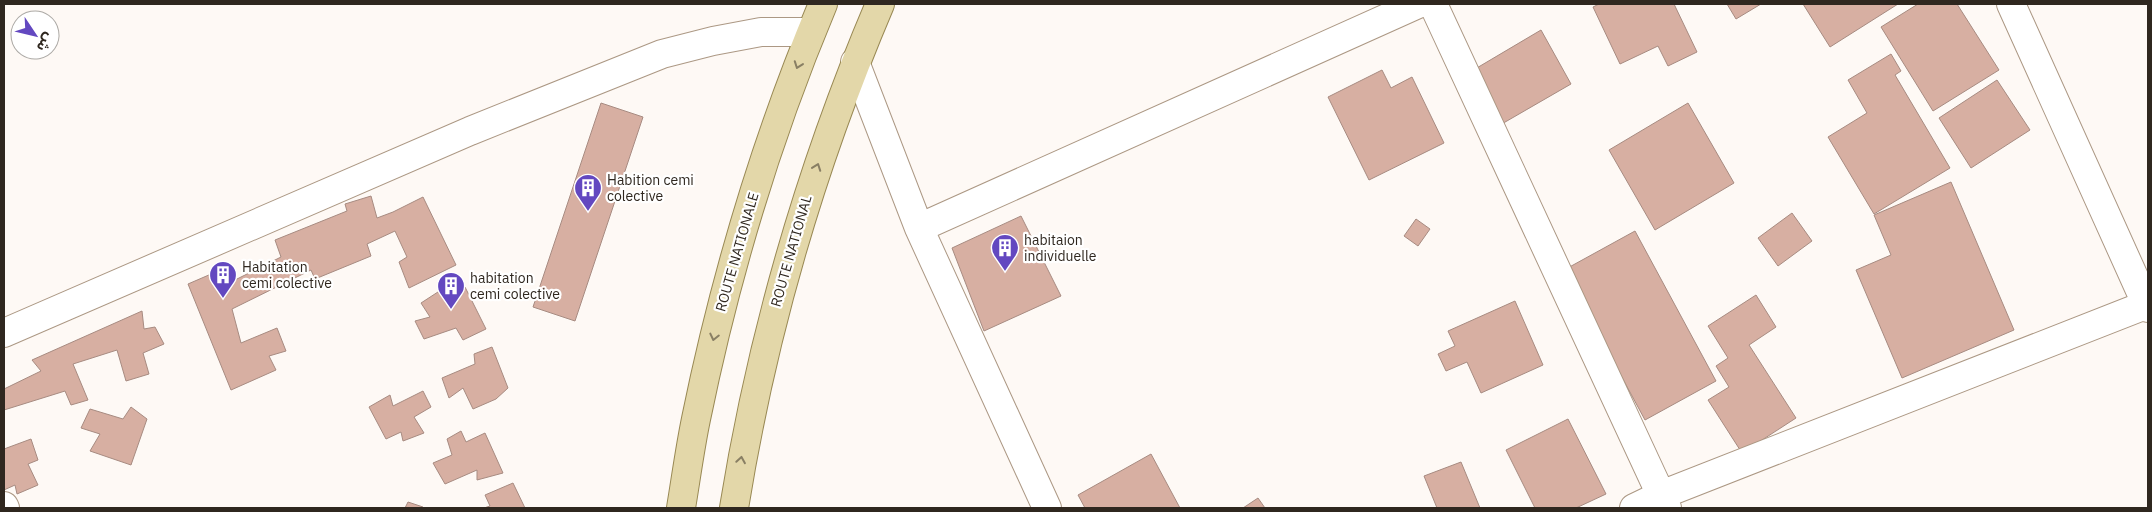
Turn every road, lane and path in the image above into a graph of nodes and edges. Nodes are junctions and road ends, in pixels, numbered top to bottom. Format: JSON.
{"nodes":[{"id":1,"x":822,"y":4,"type":"edge"},
{"id":2,"x":880,"y":4,"type":"edge"},
{"id":3,"x":1418,"y":4,"type":"edge"},
{"id":4,"x":1433,"y":4,"type":"edge"},
{"id":5,"x":2011,"y":4,"type":"edge"},
{"id":6,"x":811,"y":32,"type":"junction"},
{"id":7,"x":855,"y":62,"type":"junction"},
{"id":8,"x":919,"y":228,"type":"junction"},
{"id":9,"x":2148,"y":306,"type":"edge"},
{"id":10,"x":4,"y":333,"type":"edge"},
{"id":11,"x":1664,"y":502,"type":"edge"},
{"id":12,"x":681,"y":508,"type":"edge"},
{"id":13,"x":734,"y":508,"type":"edge"},
{"id":14,"x":1047,"y":508,"type":"edge"},
{"id":15,"x":1634,"y":508,"type":"edge"}],
"edges":[{"from":1,"to":6,"type":"main road","name":"ROUTE NATIONALE"},
{"from":2,"to":7,"type":"main road","name":"ROUTE NATIONAL"},
{"from":3,"to":8,"type":"street"},
{"from":4,"to":11,"type":"street"},
{"from":5,"to":9,"type":"street"},
{"from":6,"to":10,"type":"street"},
{"from":6,"to":12,"type":"main road","name":"ROUTE NATIONALE","one_way":true},
{"from":7,"to":8,"type":"street"},
{"from":13,"to":7,"type":"main road","name":"ROUTE NATIONAL","one_way":true},
{"from":8,"to":14,"type":"street"},
{"from":9,"to":11,"type":"street"},
{"from":11,"to":15,"type":"street"}]}
